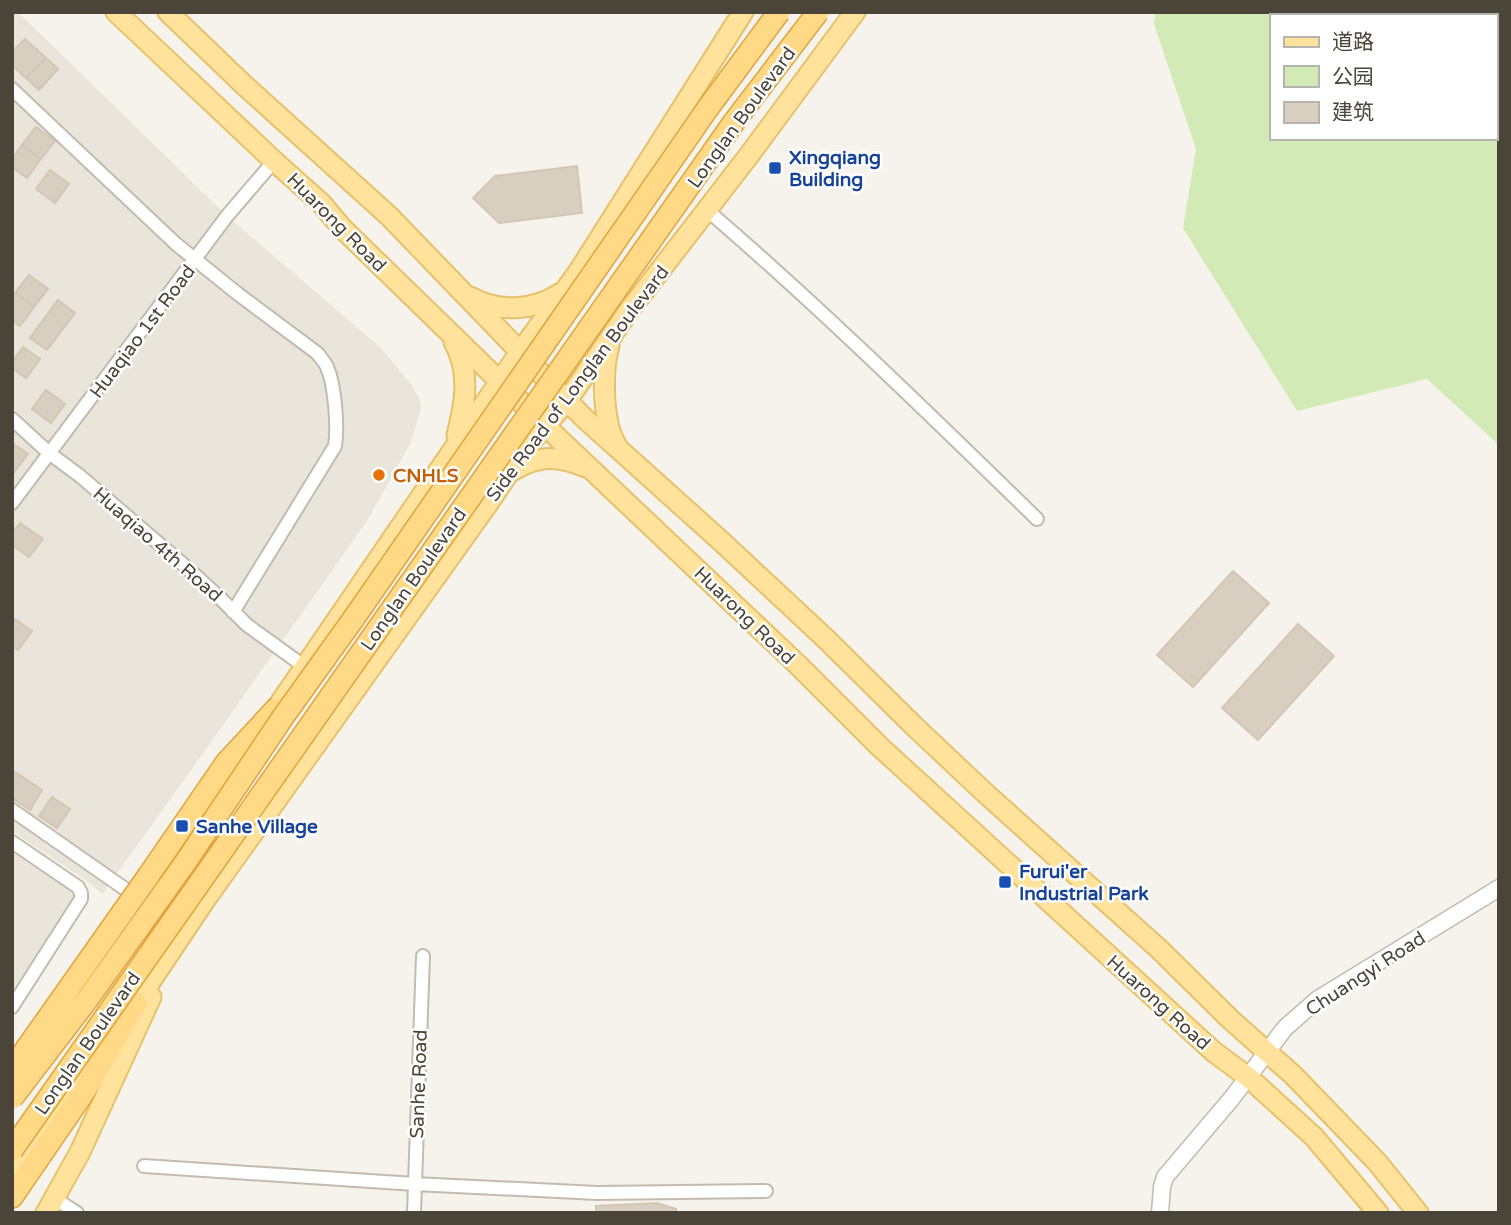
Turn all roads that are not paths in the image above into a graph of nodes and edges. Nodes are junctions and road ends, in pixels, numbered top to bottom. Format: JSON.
{"nodes":[{"id":1,"x":116,"y":12,"type":"edge"},
{"id":2,"x":168,"y":12,"type":"edge"},
{"id":3,"x":743,"y":12,"type":"edge"},
{"id":4,"x":779,"y":12,"type":"edge"},
{"id":5,"x":818,"y":12,"type":"edge"},
{"id":6,"x":855,"y":12,"type":"edge"},
{"id":7,"x":12,"y":89,"type":"edge"},
{"id":8,"x":274,"y":161,"type":"junction"},
{"id":9,"x":707,"y":210,"type":"junction"},
{"id":10,"x":196,"y":259,"type":"junction"},
{"id":11,"x":579,"y":271,"type":"junction"},
{"id":12,"x":565,"y":291,"type":"junction"},
{"id":13,"x":464,"y":294,"type":"junction"},
{"id":14,"x":628,"y":312,"type":"junction"},
{"id":15,"x":449,"y":332,"type":"junction"},
{"id":16,"x":610,"y":340,"type":"junction"},
{"id":17,"x":520,"y":352,"type":"junction"},
{"id":18,"x":500,"y":381,"type":"junction"},
{"id":19,"x":566,"y":401,"type":"junction"},
{"id":20,"x":12,"y":419,"type":"edge"},
{"id":21,"x":545,"y":425,"type":"junction"},
{"id":22,"x":457,"y":443,"type":"junction"},
{"id":23,"x":622,"y":452,"type":"junction"},
{"id":24,"x":49,"y":453,"type":"junction"},
{"id":25,"x":591,"y":470,"type":"junction"},
{"id":26,"x":508,"y":474,"type":"junction"},
{"id":27,"x":12,"y":503,"type":"edge"},
{"id":28,"x":1037,"y":519,"type":"dead end"},
{"id":29,"x":233,"y":612,"type":"junction"},
{"id":30,"x":305,"y":667,"type":"junction"},
{"id":31,"x":276,"y":709,"type":"junction"},
{"id":32,"x":12,"y":810,"type":"edge"},
{"id":33,"x":12,"y":842,"type":"edge"},
{"id":34,"x":1499,"y":888,"type":"edge"},
{"id":35,"x":169,"y":893,"type":"junction"},
{"id":36,"x":196,"y":913,"type":"junction"},
{"id":37,"x":152,"y":916,"type":"junction"},
{"id":38,"x":177,"y":942,"type":"junction"},
{"id":39,"x":423,"y":956,"type":"dead end"},
{"id":40,"x":136,"y":1003,"type":"joint"},
{"id":41,"x":12,"y":1007,"type":"edge"},
{"id":42,"x":1268,"y":1052,"type":"junction"},
{"id":43,"x":12,"y":1069,"type":"edge"},
{"id":44,"x":1248,"y":1077,"type":"junction"},
{"id":45,"x":12,"y":1098,"type":"edge"},
{"id":46,"x":12,"y":1107,"type":"edge"},
{"id":47,"x":12,"y":1150,"type":"edge"},
{"id":48,"x":144,"y":1166,"type":"dead end"},
{"id":49,"x":16,"y":1182,"type":"edge"},
{"id":50,"x":415,"y":1184,"type":"junction"},
{"id":51,"x":766,"y":1191,"type":"dead end"},
{"id":52,"x":50,"y":1206,"type":"edge"},
{"id":53,"x":77,"y":1213,"type":"edge"},
{"id":54,"x":414,"y":1213,"type":"edge"},
{"id":55,"x":1160,"y":1213,"type":"edge"},
{"id":56,"x":1378,"y":1213,"type":"edge"},
{"id":57,"x":1418,"y":1213,"type":"edge"}],
"edges":[{"from":1,"to":8,"type":"main road","name":"Huarong Road"},
{"from":2,"to":13,"type":"main road","name":"Huarong Road"},
{"from":3,"to":11,"type":"main road"},
{"from":4,"to":45,"type":"highway","name":"Longlan Boulevard","bridge":true},
{"from":5,"to":47,"type":"highway","name":"Longlan Boulevard","bridge":true},
{"from":6,"to":9,"type":"main road","name":"Side Road of Longlan Boulevard"},
{"from":7,"to":10,"type":"street"},
{"from":8,"to":10,"type":"street","name":"Huaqiao 1st Road"},
{"from":8,"to":15,"type":"main road","name":"Huarong Road"},
{"from":9,"to":14,"type":"main road","name":"Side Road of Longlan Boulevard"},
{"from":9,"to":28,"type":"street"},
{"from":10,"to":24,"type":"street","name":"Huaqiao 1st Road"},
{"from":10,"to":29,"type":"street"},
{"from":11,"to":12,"type":"main road"},
{"from":11,"to":14,"type":"main road"},
{"from":12,"to":13,"type":"main road"},
{"from":12,"to":17,"type":"main road"},
{"from":13,"to":17,"type":"main road","name":"Huarong Road"},
{"from":14,"to":16,"type":"main road","name":"Side Road of Longlan Boulevard"},
{"from":15,"to":18,"type":"main road","name":"Huarong Road"},
{"from":15,"to":22,"type":"main road"},
{"from":16,"to":19,"type":"main road","name":"Side Road of Longlan Boulevard"},
{"from":16,"to":23,"type":"main road"},
{"from":17,"to":18,"type":"main road"},
{"from":17,"to":19,"type":"main road","name":"Huarong Road"},
{"from":18,"to":21,"type":"main road","name":"Huarong Road"},
{"from":18,"to":22,"type":"main road"},
{"from":19,"to":21,"type":"main road","name":"Side Road of Longlan Boulevard"},
{"from":19,"to":23,"type":"main road","name":"Huarong Road"},
{"from":20,"to":24,"type":"street","name":"Huaqiao 4th Road"},
{"from":21,"to":25,"type":"main road","name":"Huarong Road"},
{"from":21,"to":26,"type":"main road","name":"Side Road of Longlan Boulevard"},
{"from":22,"to":26,"type":"main road"},
{"from":22,"to":30,"type":"main road"},
{"from":23,"to":42,"type":"main road","name":"Huarong Road"},
{"from":24,"to":27,"type":"street","name":"Huaqiao 1st Road"},
{"from":24,"to":29,"type":"street","name":"Huaqiao 4th Road"},
{"from":25,"to":26,"type":"main road"},
{"from":25,"to":44,"type":"main road","name":"Huarong Road"},
{"from":26,"to":36,"type":"main road","name":"Side Road of Longlan Boulevard"},
{"from":29,"to":30,"type":"street","name":"Huaqiao 4th Road"},
{"from":30,"to":31,"type":"main road"},
{"from":31,"to":35,"type":"main road"},
{"from":31,"to":43,"type":"highway","bridge":true},
{"from":32,"to":37,"type":"street"},
{"from":33,"to":41,"type":"street"},
{"from":34,"to":42,"type":"street","name":"Chuangyi Road"},
{"from":35,"to":36,"type":"main road"},
{"from":35,"to":37,"type":"main road"},
{"from":36,"to":38,"type":"main road","name":"Side Road of Longlan Boulevard"},
{"from":37,"to":38,"type":"main road"},
{"from":37,"to":46,"type":"main road"},
{"from":38,"to":40,"type":"main road","name":"Side Road of Longlan Boulevard"},
{"from":38,"to":52,"type":"main road"},
{"from":39,"to":50,"type":"street","name":"Sanhe Road"},
{"from":40,"to":49,"type":"highway"},
{"from":42,"to":44,"type":"street","name":"Chuangyi Road"},
{"from":42,"to":57,"type":"main road","name":"Huarong Road"},
{"from":44,"to":55,"type":"street","name":"Chuangyi Road"},
{"from":44,"to":56,"type":"main road","name":"Huarong Road"},
{"from":48,"to":50,"type":"street"},
{"from":50,"to":51,"type":"street"},
{"from":50,"to":54,"type":"street","name":"Sanhe Road"},
{"from":52,"to":53,"type":"street"}]}
